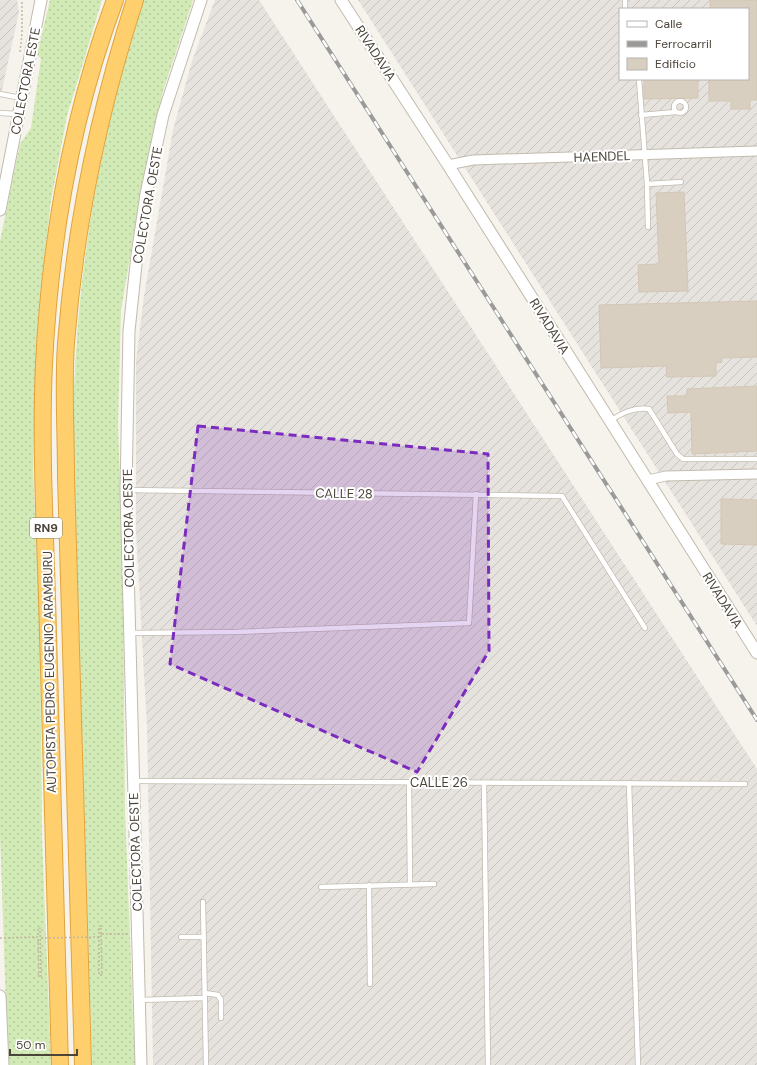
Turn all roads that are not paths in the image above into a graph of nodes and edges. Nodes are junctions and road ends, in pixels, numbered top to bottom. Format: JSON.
{"nodes":[{"id":1,"x":42,"y":0,"type":"edge"},
{"id":2,"x":115,"y":0,"type":"edge"},
{"id":3,"x":135,"y":0,"type":"edge"},
{"id":4,"x":201,"y":0,"type":"edge"},
{"id":5,"x":341,"y":0,"type":"edge"},
{"id":6,"x":639,"y":80,"type":"edge"},
{"id":7,"x":0,"y":94,"type":"edge"},
{"id":8,"x":21,"y":98,"type":"junction"},
{"id":9,"x":676,"y":112,"type":"dead end"},
{"id":10,"x":0,"y":113,"type":"edge"},
{"id":11,"x":18,"y":114,"type":"junction"},
{"id":12,"x":641,"y":115,"type":"junction"},
{"id":13,"x":757,"y":151,"type":"edge"},
{"id":14,"x":644,"y":154,"type":"junction"},
{"id":15,"x":448,"y":165,"type":"junction"},
{"id":16,"x":681,"y":182,"type":"dead end"},
{"id":17,"x":647,"y":184,"type":"junction"},
{"id":18,"x":0,"y":210,"type":"edge"},
{"id":19,"x":648,"y":226,"type":"dead end"},
{"id":20,"x":610,"y":421,"type":"junction"},
{"id":21,"x":757,"y":459,"type":"edge"},
{"id":22,"x":757,"y":474,"type":"edge"},
{"id":23,"x":648,"y":480,"type":"junction"},
{"id":24,"x":126,"y":490,"type":"junction"},
{"id":25,"x":476,"y":494,"type":"junction"},
{"id":26,"x":645,"y":628,"type":"dead end"},
{"id":27,"x":129,"y":633,"type":"junction"},
{"id":28,"x":757,"y":653,"type":"edge"},
{"id":29,"x":132,"y":781,"type":"junction"},
{"id":30,"x":409,"y":782,"type":"junction"},
{"id":31,"x":484,"y":783,"type":"junction"},
{"id":32,"x":629,"y":783,"type":"junction"},
{"id":33,"x":745,"y":784,"type":"dead end"},
{"id":34,"x":410,"y":884,"type":"junction"},
{"id":35,"x":434,"y":884,"type":"dead end"},
{"id":36,"x":369,"y":885,"type":"junction"},
{"id":37,"x":321,"y":887,"type":"dead end"},
{"id":38,"x":203,"y":902,"type":"dead end"},
{"id":39,"x":181,"y":937,"type":"dead end"},
{"id":40,"x":203,"y":937,"type":"junction"},
{"id":41,"x":370,"y":984,"type":"dead end"},
{"id":42,"x":205,"y":993,"type":"junction"},
{"id":43,"x":0,"y":996,"type":"edge"},
{"id":44,"x":205,"y":998,"type":"junction"},
{"id":45,"x":139,"y":1000,"type":"junction"},
{"id":46,"x":221,"y":1018,"type":"dead end"},
{"id":47,"x":3,"y":1065,"type":"edge"},
{"id":48,"x":60,"y":1065,"type":"edge"},
{"id":49,"x":83,"y":1065,"type":"edge"},
{"id":50,"x":141,"y":1065,"type":"edge"},
{"id":51,"x":206,"y":1065,"type":"edge"},
{"id":52,"x":488,"y":1065,"type":"edge"},
{"id":53,"x":638,"y":1065,"type":"edge"}],
"edges":[{"from":1,"to":8,"type":"street","name":"COLECTORA ESTE"},
{"from":2,"to":48,"type":"highway","name":"AUTOPISTA PEDRO EUGENIO ARAMBURU","number":"RN9"},
{"from":3,"to":49,"type":"highway","name":"AUTOPISTA PEDRO EUGENIO ARAMBURU","number":"RN9"},
{"from":4,"to":24,"type":"street","name":"COLECTORA OESTE"},
{"from":5,"to":15,"type":"street","name":"RIVADAVIA"},
{"from":6,"to":12,"type":"lane"},
{"from":7,"to":8,"type":"lane"},
{"from":8,"to":11,"type":"street","name":"COLECTORA ESTE"},
{"from":9,"to":12,"type":"lane"},
{"from":10,"to":11,"type":"lane"},
{"from":11,"to":18,"type":"street","name":"COLECTORA ESTE"},
{"from":12,"to":14,"type":"lane"},
{"from":13,"to":14,"type":"street","name":"HAENDEL"},
{"from":14,"to":15,"type":"street","name":"HAENDEL"},
{"from":14,"to":17,"type":"lane"},
{"from":15,"to":20,"type":"street","name":"RIVADAVIA"},
{"from":16,"to":17,"type":"lane"},
{"from":17,"to":19,"type":"lane"},
{"from":20,"to":21,"type":"lane"},
{"from":20,"to":23,"type":"street","name":"RIVADAVIA"},
{"from":22,"to":23,"type":"street"},
{"from":23,"to":28,"type":"street","name":"RIVADAVIA"},
{"from":24,"to":25,"type":"lane","name":"CALLE 28"},
{"from":24,"to":27,"type":"street","name":"COLECTORA OESTE"},
{"from":25,"to":26,"type":"lane","name":"CALLE 28"},
{"from":25,"to":27,"type":"lane"},
{"from":27,"to":29,"type":"street","name":"COLECTORA OESTE"},
{"from":29,"to":30,"type":"lane","name":"CALLE 26"},
{"from":29,"to":45,"type":"street","name":"COLECTORA OESTE"},
{"from":30,"to":31,"type":"lane","name":"CALLE 26"},
{"from":30,"to":34,"type":"lane"},
{"from":31,"to":32,"type":"lane","name":"CALLE 26"},
{"from":31,"to":52,"type":"lane"},
{"from":32,"to":33,"type":"lane","name":"CALLE 26"},
{"from":32,"to":53,"type":"lane"},
{"from":34,"to":35,"type":"lane"},
{"from":34,"to":36,"type":"lane"},
{"from":36,"to":37,"type":"lane"},
{"from":36,"to":41,"type":"lane"},
{"from":38,"to":40,"type":"lane"},
{"from":39,"to":40,"type":"lane"},
{"from":40,"to":42,"type":"lane"},
{"from":42,"to":44,"type":"lane"},
{"from":42,"to":46,"type":"lane"},
{"from":43,"to":47,"type":"street"},
{"from":44,"to":45,"type":"lane"},
{"from":44,"to":51,"type":"lane"},
{"from":45,"to":50,"type":"street","name":"COLECTORA OESTE"}]}
